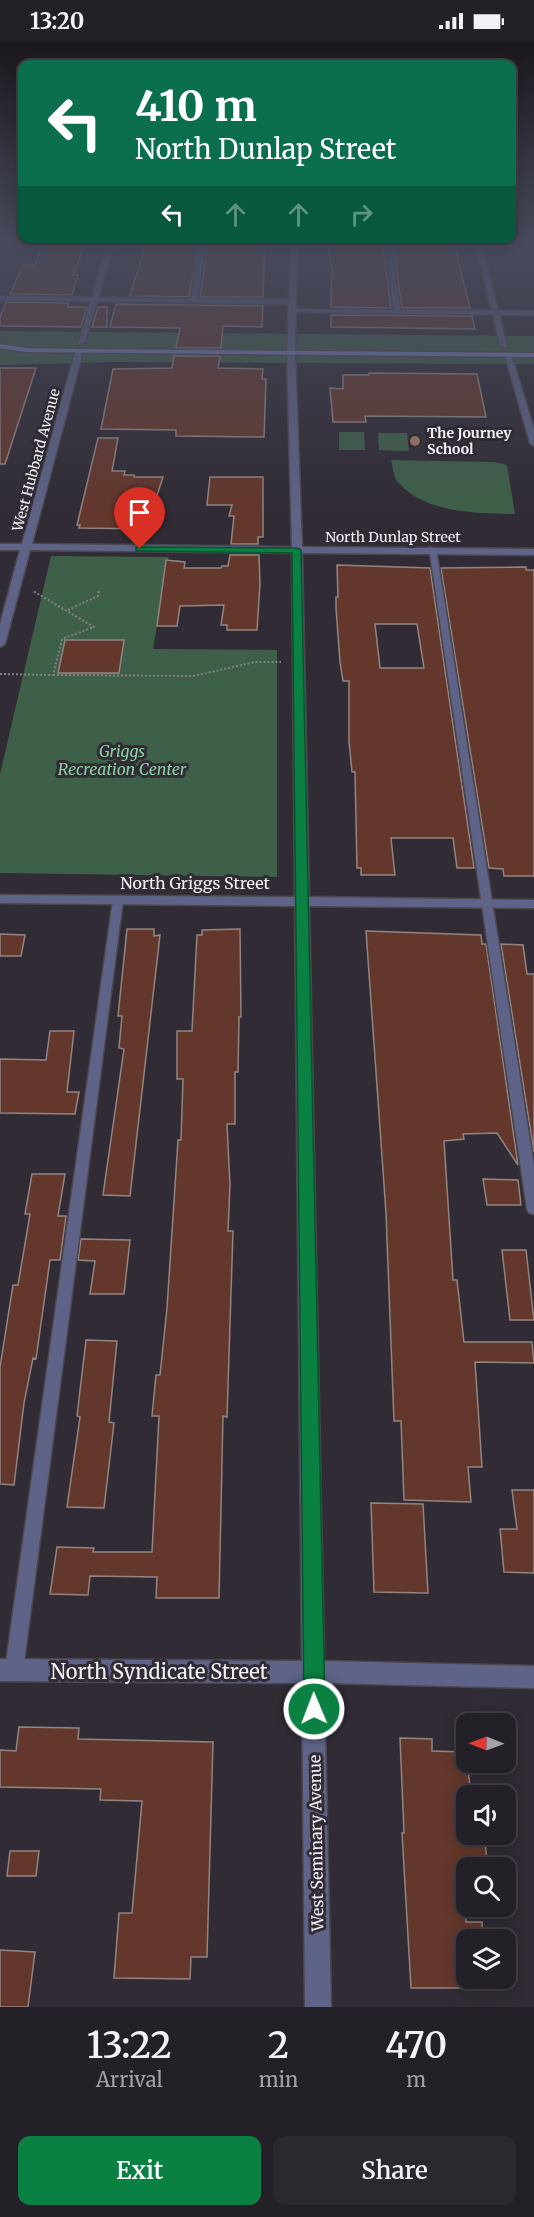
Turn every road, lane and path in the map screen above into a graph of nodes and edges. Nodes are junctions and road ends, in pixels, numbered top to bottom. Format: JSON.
{"nodes":[{"id":1,"x":85,"y":330,"type":"edge"},
{"id":2,"x":292,"y":330,"type":"edge"},
{"id":3,"x":500,"y":330,"type":"edge"},
{"id":4,"x":228,"y":343,"type":"dead end"},
{"id":5,"x":504,"y":345,"type":"dead end"},
{"id":6,"x":0,"y":346,"type":"edge"},
{"id":7,"x":80,"y":346,"type":"junction"},
{"id":8,"x":292,"y":346,"type":"junction"},
{"id":9,"x":507,"y":354,"type":"junction"},
{"id":10,"x":534,"y":355,"type":"edge"},
{"id":11,"x":534,"y":443,"type":"edge"},
{"id":12,"x":0,"y":547,"type":"edge"},
{"id":13,"x":27,"y":548,"type":"junction"},
{"id":14,"x":432,"y":549,"type":"junction"},
{"id":15,"x":297,"y":550,"type":"junction"},
{"id":16,"x":534,"y":552,"type":"edge"},
{"id":17,"x":18,"y":583,"type":"junction"},
{"id":18,"x":99,"y":590,"type":"dead end"},
{"id":19,"x":67,"y":610,"type":"junction"},
{"id":20,"x":0,"y":644,"type":"edge"},
{"id":21,"x":297,"y":662,"type":"junction"},
{"id":22,"x":0,"y":674,"type":"edge"},
{"id":23,"x":53,"y":675,"type":"junction"},
{"id":24,"x":0,"y":899,"type":"edge"},
{"id":25,"x":118,"y":900,"type":"junction"},
{"id":26,"x":302,"y":902,"type":"junction"},
{"id":27,"x":488,"y":903,"type":"junction"},
{"id":28,"x":534,"y":904,"type":"edge"},
{"id":29,"x":534,"y":1209,"type":"edge"},
{"id":30,"x":7,"y":1670,"type":"edge"},
{"id":31,"x":314,"y":1673,"type":"junction"},
{"id":32,"x":534,"y":1677,"type":"edge"},
{"id":33,"x":318,"y":2007,"type":"edge"}],
"edges":[{"from":1,"to":7,"type":"street","name":"West Hubbard Avenue"},
{"from":2,"to":8,"type":"street","name":"West Seminary Avenue"},
{"from":3,"to":5,"type":"street"},
{"from":4,"to":7,"type":"main road"},
{"from":6,"to":7,"type":"main road"},
{"from":7,"to":8,"type":"main road"},
{"from":7,"to":13,"type":"street","name":"West Hubbard Avenue"},
{"from":8,"to":9,"type":"main road"},
{"from":8,"to":15,"type":"street","name":"West Seminary Avenue"},
{"from":9,"to":10,"type":"main road"},
{"from":9,"to":11,"type":"street"},
{"from":12,"to":13,"type":"street","name":"North Dunlap Street"},
{"from":13,"to":15,"type":"street","name":"North Dunlap Street"},
{"from":13,"to":17,"type":"street","name":"West Hubbard Avenue"},
{"from":14,"to":15,"type":"street","name":"North Dunlap Street"},
{"from":14,"to":16,"type":"street","name":"North Dunlap Street"},
{"from":14,"to":27,"type":"lane"},
{"from":15,"to":21,"type":"street","name":"West Seminary Avenue"},
{"from":17,"to":19,"type":"path"},
{"from":17,"to":20,"type":"street","name":"West Hubbard Avenue"},
{"from":18,"to":19,"type":"path"},
{"from":19,"to":23,"type":"path"},
{"from":21,"to":23,"type":"path"},
{"from":21,"to":26,"type":"street","name":"West Seminary Avenue"},
{"from":22,"to":23,"type":"path"},
{"from":24,"to":25,"type":"street","name":"North Griggs Street"},
{"from":25,"to":26,"type":"street","name":"North Griggs Street"},
{"from":25,"to":30,"type":"lane"},
{"from":26,"to":27,"type":"street","name":"North Griggs Street"},
{"from":26,"to":31,"type":"street","name":"West Seminary Avenue"},
{"from":27,"to":28,"type":"street","name":"North Griggs Street"},
{"from":27,"to":29,"type":"lane"},
{"from":30,"to":31,"type":"street","name":"North Syndicate Street"},
{"from":31,"to":32,"type":"street","name":"North Syndicate Street"},
{"from":31,"to":33,"type":"street","name":"West Seminary Avenue"}]}
